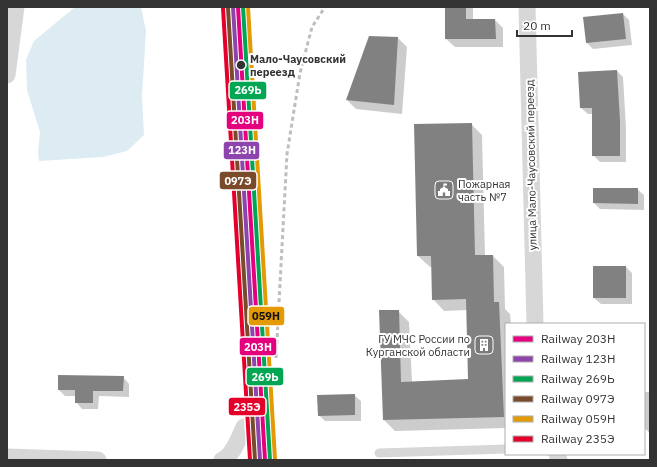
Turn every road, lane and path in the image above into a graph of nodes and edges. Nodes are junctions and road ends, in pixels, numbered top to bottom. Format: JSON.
{"nodes":[{"id":1,"x":16,"y":7,"type":"edge"},
{"id":2,"x":527,"y":7,"type":"edge"},
{"id":3,"x":7,"y":75,"type":"edge"},
{"id":4,"x":535,"y":323,"type":"edge"},
{"id":5,"x":244,"y":427,"type":"dead end"},
{"id":6,"x":505,"y":450,"type":"edge"},
{"id":7,"x":379,"y":453,"type":"dead end"},
{"id":8,"x":7,"y":457,"type":"edge"},
{"id":9,"x":98,"y":460,"type":"edge"},
{"id":10,"x":222,"y":460,"type":"edge"}],
"edges":[{"from":1,"to":3,"type":"street"},
{"from":2,"to":4,"type":"street","name":"улица Мало-Чаусовский переезд"},
{"from":5,"to":10,"type":"street"},
{"from":6,"to":7,"type":"lane"},
{"from":8,"to":9,"type":"street"}]}
